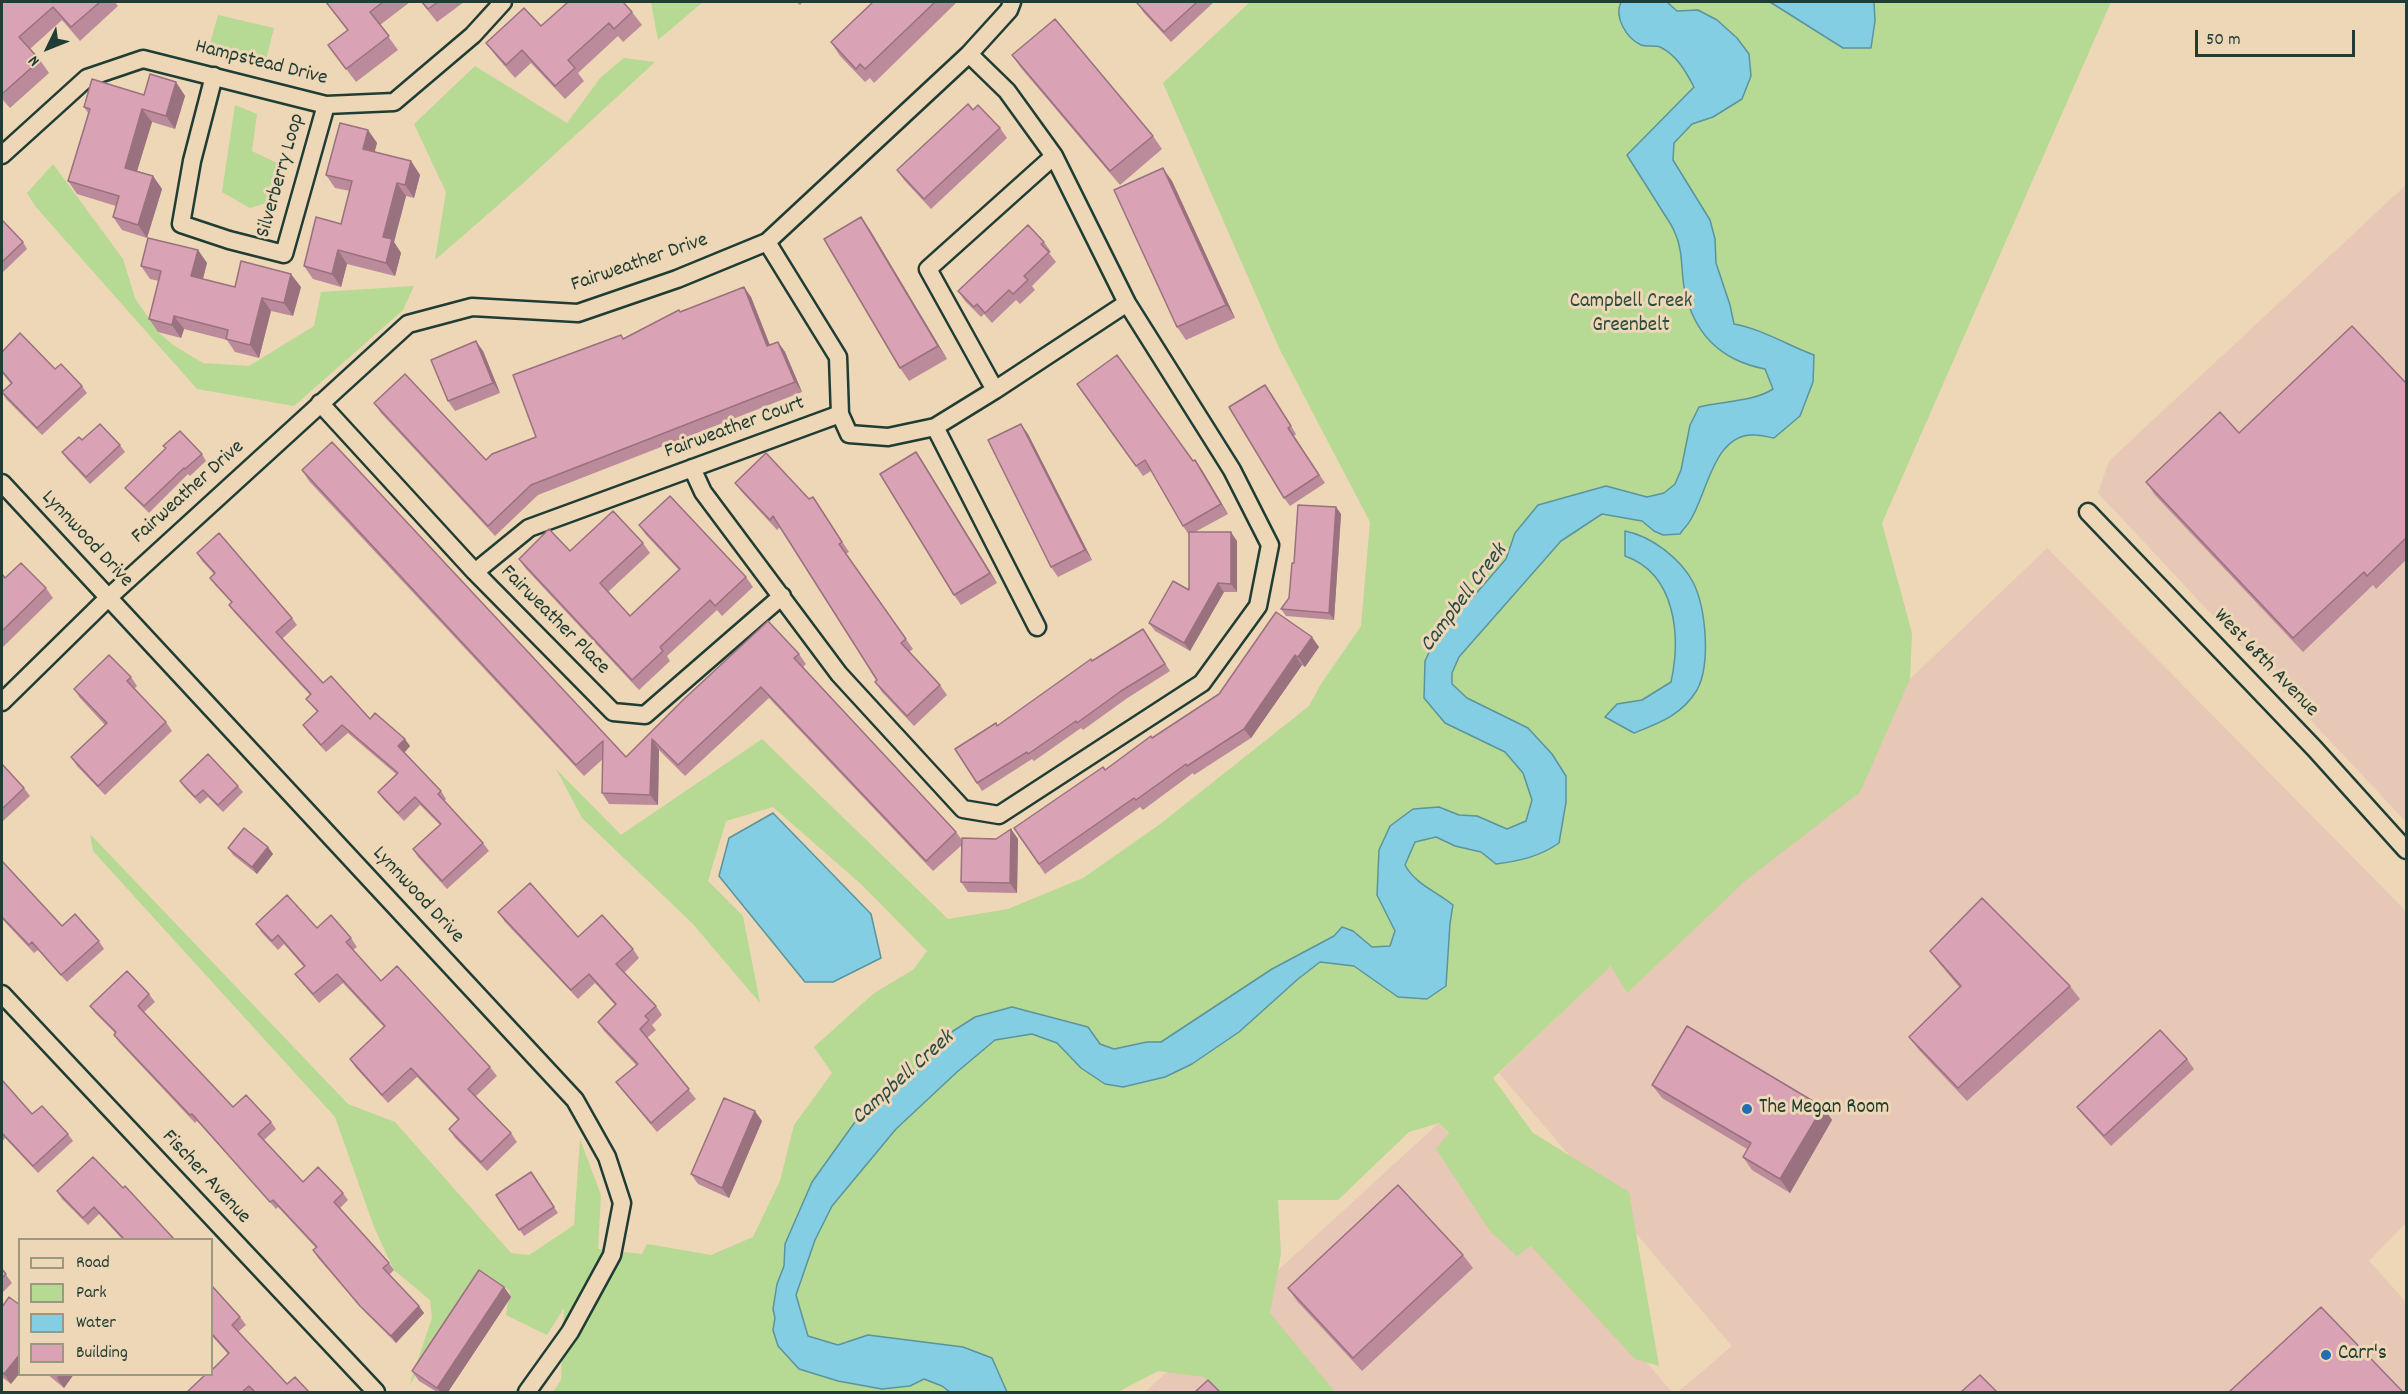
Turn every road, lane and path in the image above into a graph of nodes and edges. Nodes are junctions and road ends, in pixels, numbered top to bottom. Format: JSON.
{"nodes":[{"id":1,"x":503,"y":2,"type":"edge"},
{"id":2,"x":1012,"y":2,"type":"edge"},
{"id":3,"x":969,"y":54,"type":"junction"},
{"id":4,"x":214,"y":76,"type":"junction"},
{"id":5,"x":326,"y":105,"type":"junction"},
{"id":6,"x":2,"y":155,"type":"edge"},
{"id":7,"x":1054,"y":156,"type":"junction"},
{"id":8,"x":767,"y":242,"type":"junction"},
{"id":9,"x":1127,"y":303,"type":"junction"},
{"id":10,"x":994,"y":390,"type":"junction"},
{"id":11,"x":320,"y":404,"type":"junction"},
{"id":12,"x":840,"y":414,"type":"junction"},
{"id":13,"x":935,"y":427,"type":"junction"},
{"id":14,"x":692,"y":468,"type":"junction"},
{"id":15,"x":2,"y":483,"type":"edge"},
{"id":16,"x":2088,"y":512,"type":"dead end"},
{"id":17,"x":475,"y":572,"type":"junction"},
{"id":18,"x":782,"y":596,"type":"junction"},
{"id":19,"x":109,"y":597,"type":"junction"},
{"id":20,"x":1037,"y":627,"type":"dead end"},
{"id":21,"x":2,"y":702,"type":"edge"},
{"id":22,"x":2406,"y":850,"type":"edge"},
{"id":23,"x":2,"y":994,"type":"edge"},
{"id":24,"x":376,"y":1392,"type":"edge"},
{"id":25,"x":527,"y":1392,"type":"edge"}],
"edges":[{"from":1,"to":5,"type":"street","name":"Hampstead Drive"},
{"from":2,"to":3,"type":"street","name":"Fairweather Drive"},
{"from":3,"to":7,"type":"street"},
{"from":3,"to":8,"type":"street","name":"Fairweather Drive"},
{"from":4,"to":5,"type":"street","name":"Hampstead Drive"},
{"from":4,"to":5,"type":"street","name":"Silverberry Loop"},
{"from":4,"to":6,"type":"street","name":"Hampstead Drive"},
{"from":7,"to":9,"type":"street"},
{"from":7,"to":10,"type":"street"},
{"from":8,"to":11,"type":"street","name":"Fairweather Drive"},
{"from":8,"to":12,"type":"street"},
{"from":9,"to":10,"type":"street"},
{"from":9,"to":18,"type":"street"},
{"from":10,"to":13,"type":"street"},
{"from":11,"to":17,"type":"street","name":"Fairweather Place"},
{"from":11,"to":19,"type":"street","name":"Fairweather Drive"},
{"from":12,"to":13,"type":"street"},
{"from":12,"to":14,"type":"street","name":"Fairweather Court"},
{"from":13,"to":20,"type":"street"},
{"from":14,"to":17,"type":"street","name":"Fairweather Court"},
{"from":14,"to":18,"type":"street"},
{"from":15,"to":19,"type":"street","name":"Lynnwood Drive"},
{"from":16,"to":22,"type":"street","name":"West 68th Avenue"},
{"from":17,"to":18,"type":"street","name":"Fairweather Place"},
{"from":19,"to":21,"type":"street","name":"Fairweather Drive"},
{"from":19,"to":25,"type":"street","name":"Lynnwood Drive"},
{"from":23,"to":24,"type":"street","name":"Fischer Avenue"}]}
